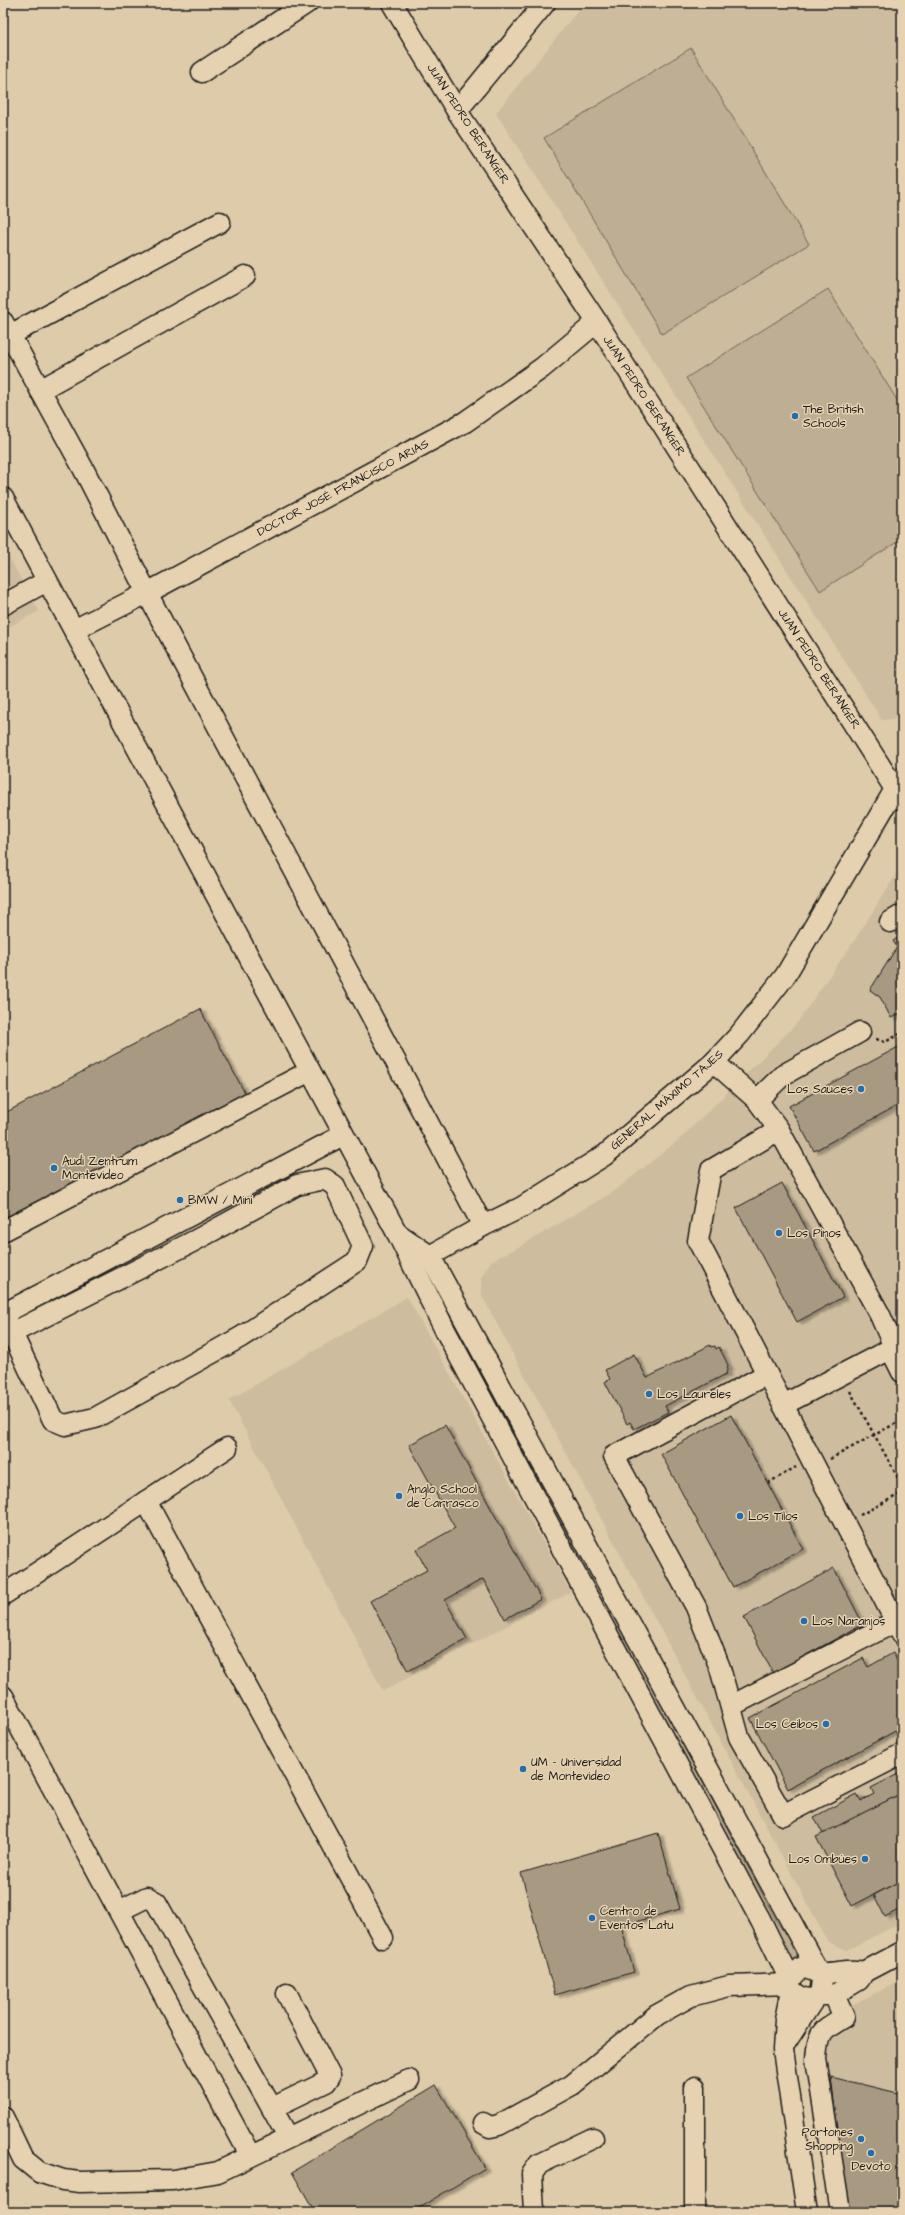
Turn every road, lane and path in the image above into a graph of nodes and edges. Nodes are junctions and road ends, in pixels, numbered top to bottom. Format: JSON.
{"nodes":[{"id":1,"x":307,"y":3,"type":"edge"},
{"id":2,"x":392,"y":3,"type":"edge"},
{"id":3,"x":545,"y":3,"type":"edge"},
{"id":4,"x":202,"y":72,"type":"dead end"},
{"id":5,"x":458,"y":111,"type":"junction"},
{"id":6,"x":220,"y":222,"type":"dead end"},
{"id":7,"x":245,"y":276,"type":"dead end"},
{"id":8,"x":597,"y":322,"type":"junction"},
{"id":9,"x":7,"y":329,"type":"edge"},
{"id":10,"x":40,"y":390,"type":"junction"},
{"id":11,"x":3,"y":498,"type":"edge"},
{"id":12,"x":47,"y":581,"type":"junction"},
{"id":13,"x":146,"y":593,"type":"junction"},
{"id":14,"x":3,"y":605,"type":"edge"},
{"id":15,"x":74,"y":630,"type":"junction"},
{"id":16,"x":900,"y":789,"type":"edge"},
{"id":17,"x":860,"y":1032,"type":"joint"},
{"id":18,"x":902,"y":1033,"type":"edge"},
{"id":19,"x":714,"y":1062,"type":"junction"},
{"id":20,"x":310,"y":1071,"type":"junction"},
{"id":21,"x":757,"y":1100,"type":"junction"},
{"id":22,"x":779,"y":1130,"type":"junction"},
{"id":23,"x":343,"y":1135,"type":"junction"},
{"id":24,"x":182,"y":1220,"type":"junction"},
{"id":25,"x":483,"y":1226,"type":"junction"},
{"id":26,"x":3,"y":1231,"type":"edge"},
{"id":27,"x":397,"y":1233,"type":"junction"},
{"id":28,"x":194,"y":1241,"type":"junction"},
{"id":29,"x":430,"y":1256,"type":"junction"},
{"id":30,"x":412,"y":1266,"type":"junction"},
{"id":31,"x":3,"y":1314,"type":"edge"},
{"id":32,"x":12,"y":1333,"type":"junction"},
{"id":33,"x":898,"y":1345,"type":"edge"},
{"id":34,"x":902,"y":1372,"type":"edge"},
{"id":35,"x":767,"y":1374,"type":"junction"},
{"id":36,"x":841,"y":1374,"type":"junction"},
{"id":37,"x":783,"y":1405,"type":"junction"},
{"id":38,"x":902,"y":1420,"type":"edge"},
{"id":39,"x":876,"y":1435,"type":"junction"},
{"id":40,"x":227,"y":1448,"type":"dead end"},
{"id":41,"x":811,"y":1459,"type":"junction"},
{"id":42,"x":768,"y":1483,"type":"dead end"},
{"id":43,"x":902,"y":1485,"type":"edge"},
{"id":44,"x":902,"y":1493,"type":"edge"},
{"id":45,"x":146,"y":1501,"type":"junction"},
{"id":46,"x":844,"y":1523,"type":"junction"},
{"id":47,"x":3,"y":1595,"type":"edge"},
{"id":48,"x":899,"y":1628,"type":"edge"},
{"id":49,"x":3,"y":1696,"type":"edge"},
{"id":50,"x":731,"y":1706,"type":"junction"},
{"id":51,"x":902,"y":1754,"type":"edge"},
{"id":52,"x":119,"y":1911,"type":"junction"},
{"id":53,"x":383,"y":1938,"type":"dead end"},
{"id":54,"x":902,"y":1952,"type":"edge"},
{"id":55,"x":864,"y":1972,"type":"junction"},
{"id":56,"x":819,"y":1973,"type":"junction"},
{"id":57,"x":790,"y":1985,"type":"junction"},
{"id":58,"x":287,"y":1994,"type":"dead end"},
{"id":59,"x":822,"y":1996,"type":"junction"},
{"id":60,"x":783,"y":2050,"type":"junction"},
{"id":61,"x":409,"y":2080,"type":"dead end"},
{"id":62,"x":695,"y":2087,"type":"dead end"},
{"id":63,"x":821,"y":2096,"type":"junction"},
{"id":64,"x":792,"y":2102,"type":"junction"},
{"id":65,"x":272,"y":2108,"type":"junction"},
{"id":66,"x":3,"y":2117,"type":"edge"},
{"id":67,"x":484,"y":2123,"type":"dead end"},
{"id":68,"x":288,"y":2137,"type":"junction"},
{"id":69,"x":593,"y":2138,"type":"dead end"},
{"id":70,"x":250,"y":2155,"type":"junction"},
{"id":71,"x":534,"y":2212,"type":"edge"},
{"id":72,"x":695,"y":2212,"type":"edge"},
{"id":73,"x":807,"y":2212,"type":"edge"},
{"id":74,"x":840,"y":2212,"type":"edge"}],
"edges":[{"from":1,"to":4,"type":"street"},
{"from":2,"to":5,"type":"street","name":"JUAN PEDRO BERANGER"},
{"from":3,"to":5,"type":"street"},
{"from":5,"to":8,"type":"street","name":"JUAN PEDRO BERANGER"},
{"from":6,"to":9,"type":"street"},
{"from":7,"to":10,"type":"street"},
{"from":8,"to":13,"type":"street","name":"DOCTOR JOSÉ FRANCISCO ARIAS"},
{"from":8,"to":16,"type":"street","name":"JUAN PEDRO BERANGER"},
{"from":9,"to":10,"type":"street"},
{"from":10,"to":13,"type":"street"},
{"from":11,"to":12,"type":"street"},
{"from":12,"to":14,"type":"street"},
{"from":12,"to":15,"type":"street"},
{"from":13,"to":15,"type":"street","name":"DOCTOR JOSÉ FRANCISCO ARIAS"},
{"from":13,"to":25,"type":"street"},
{"from":15,"to":20,"type":"street"},
{"from":16,"to":19,"type":"street","name":"GENERAL MÁXIMO TAJES"},
{"from":17,"to":18,"type":"path"},
{"from":17,"to":21,"type":"street"},
{"from":19,"to":21,"type":"street"},
{"from":19,"to":25,"type":"street","name":"GENERAL MÁXIMO TAJES"},
{"from":20,"to":23,"type":"street"},
{"from":20,"to":26,"type":"street"},
{"from":21,"to":22,"type":"street"},
{"from":22,"to":33,"type":"street"},
{"from":22,"to":35,"type":"street"},
{"from":23,"to":24,"type":"street"},
{"from":23,"to":27,"type":"street"},
{"from":24,"to":28,"type":"street"},
{"from":24,"to":31,"type":"street"},
{"from":25,"to":29,"type":"street","name":"GENERAL MÁXIMO TAJES"},
{"from":27,"to":29,"type":"street"},
{"from":27,"to":30,"type":"street"},
{"from":28,"to":32,"type":"street"},
{"from":28,"to":32,"type":"street"},
{"from":29,"to":30,"type":"street","name":"GENERAL MÁXIMO TAJES"},
{"from":29,"to":56,"type":"street"},
{"from":30,"to":57,"type":"street"},
{"from":31,"to":32,"type":"street"},
{"from":33,"to":34,"type":"street"},
{"from":33,"to":36,"type":"street"},
{"from":35,"to":37,"type":"street"},
{"from":35,"to":50,"type":"street"},
{"from":36,"to":37,"type":"street"},
{"from":36,"to":39,"type":"path"},
{"from":37,"to":41,"type":"street"},
{"from":38,"to":39,"type":"path"},
{"from":39,"to":41,"type":"path"},
{"from":39,"to":43,"type":"path"},
{"from":40,"to":45,"type":"street"},
{"from":41,"to":42,"type":"path"},
{"from":41,"to":46,"type":"street"},
{"from":44,"to":46,"type":"path"},
{"from":45,"to":47,"type":"street"},
{"from":45,"to":53,"type":"street"},
{"from":46,"to":48,"type":"street"},
{"from":48,"to":50,"type":"street"},
{"from":49,"to":52,"type":"street"},
{"from":50,"to":51,"type":"street"},
{"from":52,"to":65,"type":"street"},
{"from":52,"to":70,"type":"street"},
{"from":54,"to":55,"type":"street"},
{"from":55,"to":56,"type":"street"},
{"from":55,"to":59,"type":"street"},
{"from":56,"to":57,"type":"street"},
{"from":56,"to":59,"type":"street"},
{"from":57,"to":59,"type":"street"},
{"from":57,"to":60,"type":"street"},
{"from":57,"to":67,"type":"street"},
{"from":58,"to":65,"type":"street"},
{"from":59,"to":60,"type":"street"},
{"from":59,"to":63,"type":"street"},
{"from":60,"to":64,"type":"street"},
{"from":61,"to":68,"type":"street"},
{"from":62,"to":72,"type":"street"},
{"from":63,"to":64,"type":"street"},
{"from":63,"to":74,"type":"street"},
{"from":64,"to":73,"type":"street"},
{"from":65,"to":68,"type":"street"},
{"from":66,"to":70,"type":"street"},
{"from":68,"to":70,"type":"street"},
{"from":69,"to":71,"type":"street"}]}
